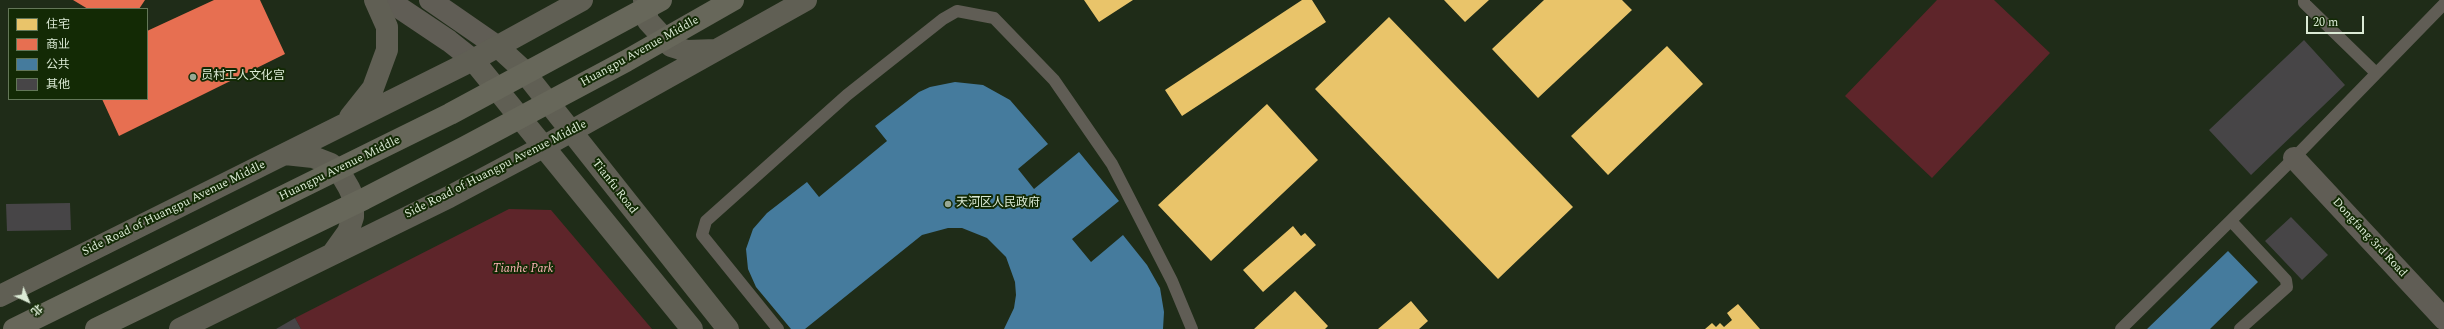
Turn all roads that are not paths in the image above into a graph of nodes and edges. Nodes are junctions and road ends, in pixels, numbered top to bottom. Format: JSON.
{"nodes":[{"id":1,"x":375,"y":0,"type":"edge"},
{"id":2,"x":388,"y":0,"type":"edge"},
{"id":3,"x":430,"y":0,"type":"edge"},
{"id":4,"x":582,"y":0,"type":"edge"},
{"id":5,"x":644,"y":0,"type":"edge"},
{"id":6,"x":661,"y":0,"type":"edge"},
{"id":7,"x":733,"y":0,"type":"edge"},
{"id":8,"x":806,"y":0,"type":"edge"},
{"id":9,"x":2304,"y":0,"type":"edge"},
{"id":10,"x":2444,"y":4,"type":"edge"},
{"id":11,"x":498,"y":47,"type":"junction"},
{"id":12,"x":720,"y":50,"type":"junction"},
{"id":13,"x":473,"y":60,"type":"junction"},
{"id":14,"x":2376,"y":73,"type":"junction"},
{"id":15,"x":344,"y":124,"type":"junction"},
{"id":16,"x":571,"y":132,"type":"junction"},
{"id":17,"x":543,"y":147,"type":"junction"},
{"id":18,"x":285,"y":154,"type":"junction"},
{"id":19,"x":2294,"y":158,"type":"junction"},
{"id":20,"x":2231,"y":221,"type":"junction"},
{"id":21,"x":333,"y":253,"type":"junction"},
{"id":22,"x":0,"y":296,"type":"edge"},
{"id":23,"x":2444,"y":319,"type":"edge"},
{"id":24,"x":184,"y":328,"type":"edge"},
{"id":25,"x":14,"y":329,"type":"edge"},
{"id":26,"x":96,"y":329,"type":"edge"},
{"id":27,"x":692,"y":329,"type":"edge"},
{"id":28,"x":728,"y":329,"type":"edge"},
{"id":29,"x":778,"y":329,"type":"edge"},
{"id":30,"x":1192,"y":329,"type":"edge"},
{"id":31,"x":2121,"y":329,"type":"edge"},
{"id":32,"x":2240,"y":329,"type":"edge"}],
"edges":[{"from":1,"to":15,"type":"main road"},
{"from":2,"to":13,"type":"street"},
{"from":3,"to":11,"type":"street"},
{"from":4,"to":11,"type":"main road","name":"Side Road of Huangpu Avenue Middle"},
{"from":5,"to":12,"type":"main road"},
{"from":6,"to":25,"type":"main road","name":"Huangpu Avenue Middle"},
{"from":7,"to":26,"type":"main road","name":"Huangpu Avenue Middle"},
{"from":8,"to":12,"type":"main road","name":"Side Road of Huangpu Avenue Middle"},
{"from":9,"to":14,"type":"lane"},
{"from":10,"to":14,"type":"lane"},
{"from":11,"to":13,"type":"main road","name":"Side Road of Huangpu Avenue Middle"},
{"from":11,"to":16,"type":"main road","name":"Tianfu Road"},
{"from":12,"to":16,"type":"main road","name":"Side Road of Huangpu Avenue Middle"},
{"from":13,"to":15,"type":"main road","name":"Side Road of Huangpu Avenue Middle"},
{"from":13,"to":17,"type":"main road"},
{"from":14,"to":19,"type":"lane"},
{"from":15,"to":18,"type":"main road","name":"Side Road of Huangpu Avenue Middle"},
{"from":16,"to":17,"type":"main road","name":"Side Road of Huangpu Avenue Middle"},
{"from":16,"to":28,"type":"main road","name":"Tianfu Road"},
{"from":17,"to":21,"type":"main road","name":"Side Road of Huangpu Avenue Middle"},
{"from":17,"to":27,"type":"main road"},
{"from":18,"to":21,"type":"main road"},
{"from":18,"to":22,"type":"main road","name":"Side Road of Huangpu Avenue Middle"},
{"from":19,"to":20,"type":"lane"},
{"from":19,"to":23,"type":"street","name":"Dongfang 3rd Road"},
{"from":20,"to":31,"type":"lane"},
{"from":20,"to":32,"type":"lane"},
{"from":21,"to":24,"type":"main road","name":"Side Road of Huangpu Avenue Middle"},
{"from":29,"to":30,"type":"lane"}]}
